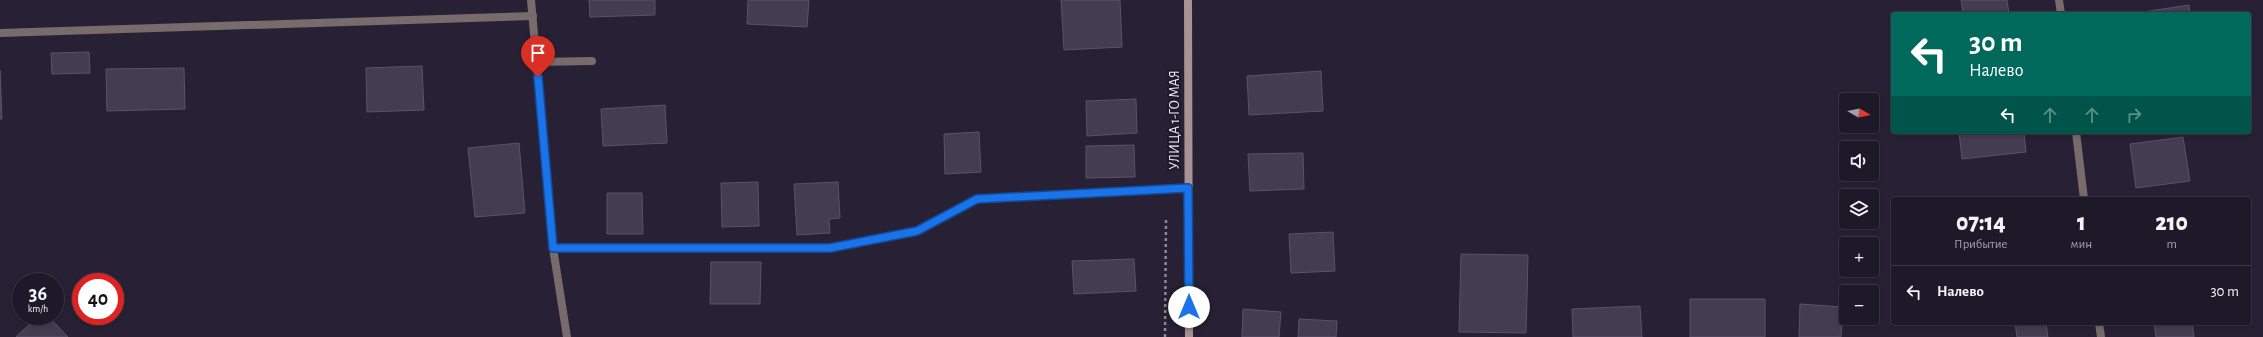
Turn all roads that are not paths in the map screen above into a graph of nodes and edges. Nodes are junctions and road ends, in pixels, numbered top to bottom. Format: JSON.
{"nodes":[{"id":1,"x":531,"y":0,"type":"edge"},
{"id":2,"x":1188,"y":0,"type":"edge"},
{"id":3,"x":2059,"y":0,"type":"edge"},
{"id":4,"x":2061,"y":12,"type":"edge"},
{"id":5,"x":533,"y":16,"type":"junction"},
{"id":6,"x":0,"y":33,"type":"edge"},
{"id":7,"x":592,"y":61,"type":"dead end"},
{"id":8,"x":537,"y":62,"type":"junction"},
{"id":9,"x":2076,"y":134,"type":"edge"},
{"id":10,"x":1188,"y":188,"type":"junction"},
{"id":11,"x":2084,"y":197,"type":"edge"},
{"id":12,"x":553,"y":248,"type":"junction"},
{"id":13,"x":2099,"y":325,"type":"edge"},
{"id":14,"x":567,"y":337,"type":"edge"},
{"id":15,"x":1189,"y":337,"type":"edge"},
{"id":16,"x":2101,"y":337,"type":"edge"}],
"edges":[{"from":1,"to":5,"type":"street"},
{"from":2,"to":10,"type":"street","name":"УЛИЦА 1-ГО МАЯ"},
{"from":3,"to":4,"type":"street"},
{"from":5,"to":6,"type":"street"},
{"from":5,"to":8,"type":"street"},
{"from":7,"to":8,"type":"street"},
{"from":8,"to":12,"type":"street"},
{"from":9,"to":11,"type":"street"},
{"from":10,"to":12,"type":"street"},
{"from":10,"to":15,"type":"street","name":"УЛИЦА 1-ГО МАЯ"},
{"from":12,"to":14,"type":"street"},
{"from":13,"to":16,"type":"street"}]}
